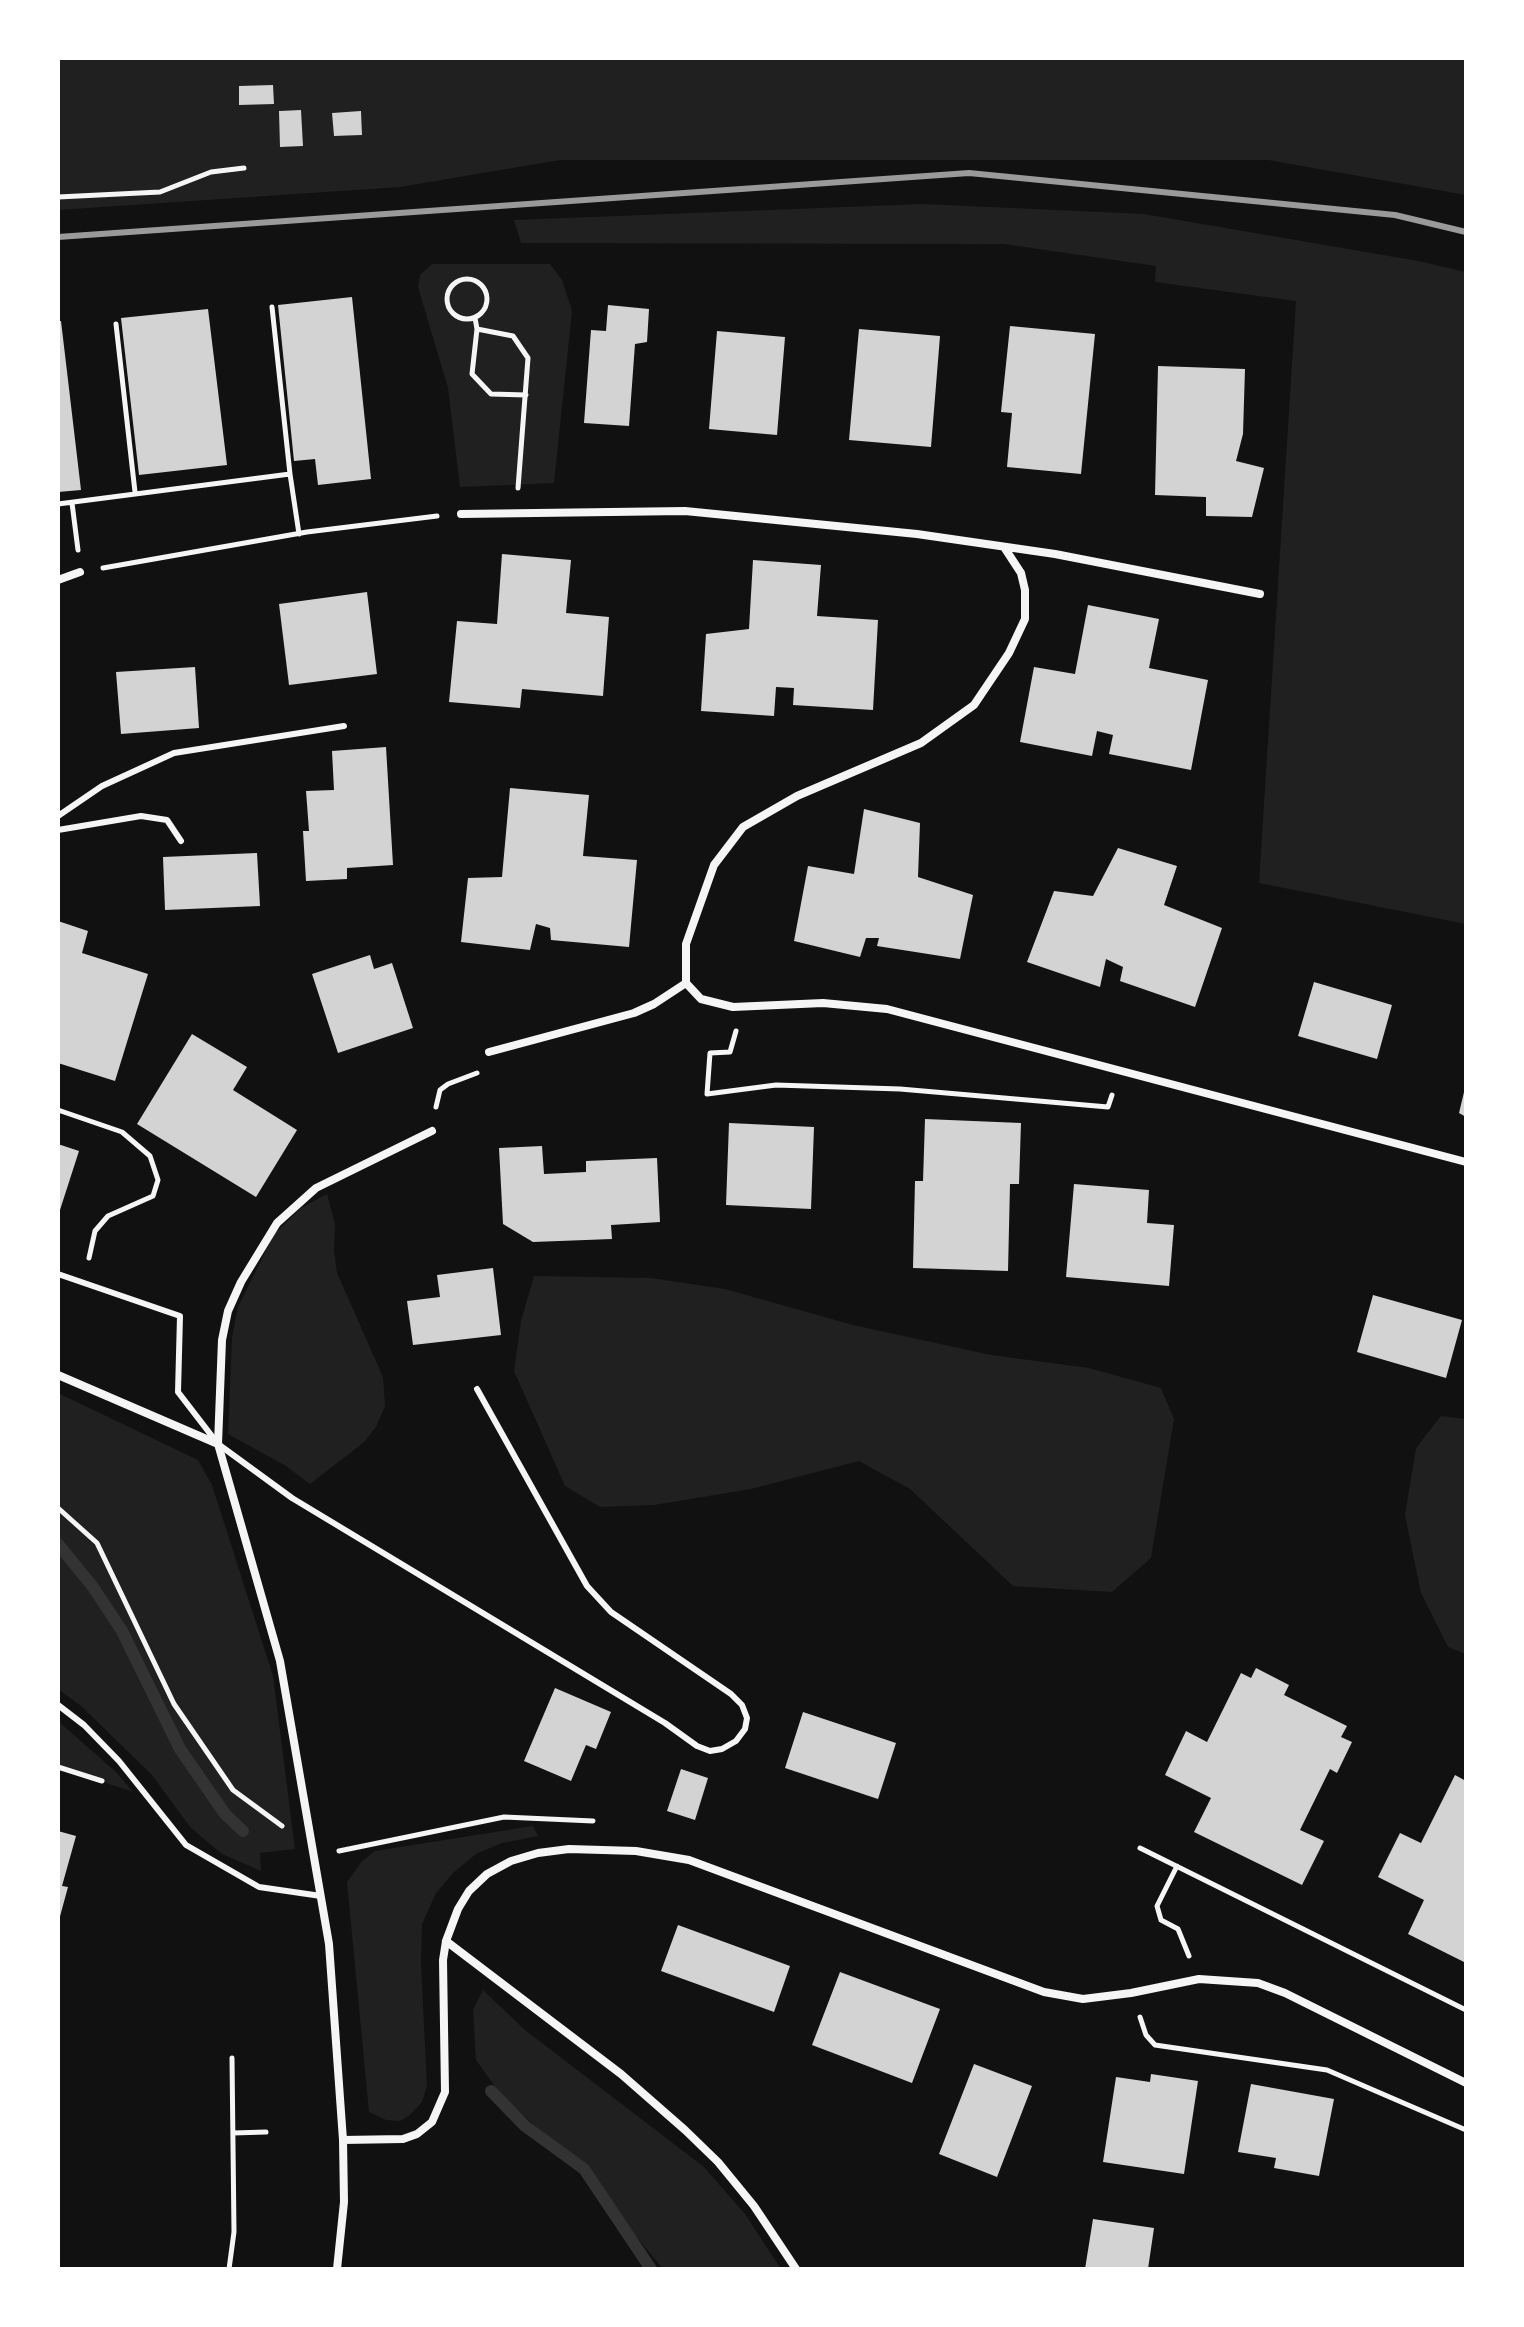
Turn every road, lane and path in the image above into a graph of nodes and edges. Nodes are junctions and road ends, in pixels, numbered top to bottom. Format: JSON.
{"nodes":[{"id":1,"x":244,"y":168,"type":"dead end"},
{"id":2,"x":58,"y":197,"type":"edge"},
{"id":3,"x":272,"y":307,"type":"dead end"},
{"id":4,"x":475,"y":318,"type":"junction"},
{"id":5,"x":116,"y":324,"type":"dead end"},
{"id":6,"x":477,"y":329,"type":"junction"},
{"id":7,"x":526,"y":395,"type":"junction"},
{"id":8,"x":290,"y":474,"type":"junction"},
{"id":9,"x":518,"y":489,"type":"dead end"},
{"id":10,"x":135,"y":492,"type":"junction"},
{"id":11,"x":72,"y":503,"type":"junction"},
{"id":12,"x":58,"y":504,"type":"edge"},
{"id":13,"x":461,"y":514,"type":"dead end"},
{"id":14,"x":443,"y":516,"type":"dead end"},
{"id":15,"x":299,"y":534,"type":"junction"},
{"id":16,"x":1004,"y":547,"type":"junction"},
{"id":17,"x":80,"y":572,"type":"junction"},
{"id":18,"x":58,"y":580,"type":"edge"},
{"id":19,"x":1260,"y":594,"type":"dead end"},
{"id":20,"x":344,"y":726,"type":"dead end"},
{"id":21,"x":58,"y":816,"type":"edge"},
{"id":22,"x":58,"y":830,"type":"edge"},
{"id":23,"x":181,"y":841,"type":"dead end"},
{"id":24,"x":686,"y":983,"type":"junction"},
{"id":25,"x":737,"y":1026,"type":"dead end"},
{"id":26,"x":489,"y":1052,"type":"dead end"},
{"id":27,"x":478,"y":1072,"type":"dead end"},
{"id":28,"x":1116,"y":1086,"type":"dead end"},
{"id":29,"x":58,"y":1110,"type":"edge"},
{"id":30,"x":432,"y":1131,"type":"joint"},
{"id":31,"x":1466,"y":1162,"type":"edge"},
{"id":32,"x":58,"y":1274,"type":"edge"},
{"id":33,"x":84,"y":1283,"type":"junction"},
{"id":34,"x":58,"y":1375,"type":"edge"},
{"id":35,"x":477,"y":1389,"type":"dead end"},
{"id":36,"x":218,"y":1444,"type":"junction"},
{"id":37,"x":58,"y":1508,"type":"edge"},
{"id":38,"x":58,"y":1705,"type":"edge"},
{"id":39,"x":1140,"y":1848,"type":"dead end"},
{"id":40,"x":312,"y":1856,"type":"junction"},
{"id":41,"x":1177,"y":1866,"type":"junction"},
{"id":42,"x":321,"y":1896,"type":"junction"},
{"id":43,"x":1178,"y":1929,"type":"dead end"},
{"id":44,"x":446,"y":1941,"type":"junction"},
{"id":45,"x":1131,"y":1993,"type":"junction"},
{"id":46,"x":1466,"y":2010,"type":"edge"},
{"id":47,"x":232,"y":2058,"type":"dead end"},
{"id":48,"x":1466,"y":2083,"type":"edge"},
{"id":49,"x":1466,"y":2130,"type":"edge"},
{"id":50,"x":266,"y":2132,"type":"dead end"},
{"id":51,"x":233,"y":2133,"type":"junction"},
{"id":52,"x":343,"y":2140,"type":"junction"},
{"id":53,"x":229,"y":2269,"type":"edge"},
{"id":54,"x":337,"y":2269,"type":"edge"},
{"id":55,"x":796,"y":2269,"type":"edge"}],
"edges":[{"from":1,"to":2,"type":"path"},
{"from":3,"to":8,"type":"path"},
{"from":4,"to":4,"type":"path"},
{"from":4,"to":6,"type":"path"},
{"from":5,"to":10,"type":"path"},
{"from":6,"to":7,"type":"path"},
{"from":6,"to":7,"type":"path"},
{"from":7,"to":9,"type":"path"},
{"from":8,"to":10,"type":"path"},
{"from":8,"to":15,"type":"path"},
{"from":10,"to":11,"type":"path"},
{"from":11,"to":12,"type":"path"},
{"from":11,"to":17,"type":"path"},
{"from":13,"to":16,"type":"street"},
{"from":14,"to":15,"type":"path"},
{"from":15,"to":17,"type":"path"},
{"from":16,"to":19,"type":"street"},
{"from":16,"to":24,"type":"street"},
{"from":17,"to":18,"type":"street"},
{"from":20,"to":21,"type":"lane"},
{"from":22,"to":23,"type":"lane"},
{"from":24,"to":26,"type":"street"},
{"from":24,"to":31,"type":"street"},
{"from":25,"to":28,"type":"path"},
{"from":27,"to":30,"type":"path"},
{"from":29,"to":33,"type":"path"},
{"from":30,"to":36,"type":"street"},
{"from":32,"to":33,"type":"lane"},
{"from":33,"to":36,"type":"lane"},
{"from":34,"to":36,"type":"street"},
{"from":35,"to":36,"type":"lane"},
{"from":36,"to":40,"type":"street"},
{"from":37,"to":40,"type":"path"},
{"from":38,"to":42,"type":"lane"},
{"from":39,"to":41,"type":"path"},
{"from":40,"to":42,"type":"street"},
{"from":41,"to":43,"type":"path"},
{"from":41,"to":46,"type":"path"},
{"from":42,"to":52,"type":"street"},
{"from":44,"to":45,"type":"street"},
{"from":44,"to":52,"type":"street"},
{"from":44,"to":55,"type":"street"},
{"from":45,"to":48,"type":"street"},
{"from":45,"to":49,"type":"path"},
{"from":47,"to":51,"type":"path"},
{"from":50,"to":51,"type":"path"},
{"from":51,"to":53,"type":"path"},
{"from":52,"to":54,"type":"street"}]}
